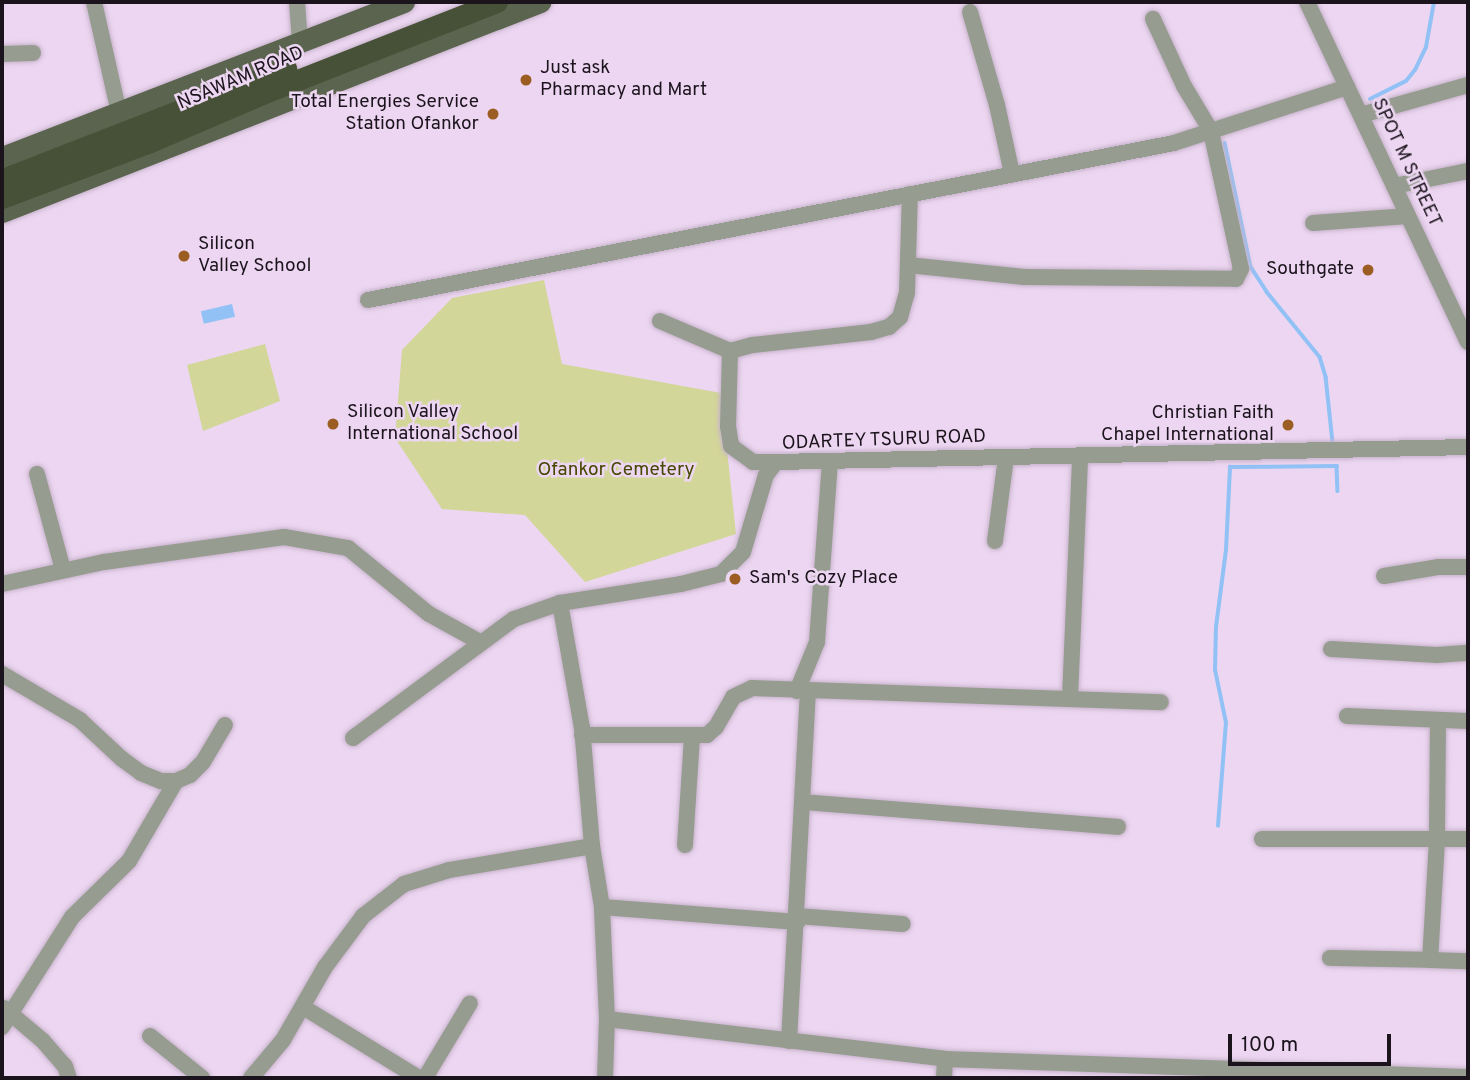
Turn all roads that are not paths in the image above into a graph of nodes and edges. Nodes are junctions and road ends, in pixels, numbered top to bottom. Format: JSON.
{"nodes":[{"id":1,"x":94,"y":2,"type":"edge"},
{"id":2,"x":297,"y":2,"type":"edge"},
{"id":3,"x":404,"y":2,"type":"edge"},
{"id":4,"x":457,"y":2,"type":"edge"},
{"id":5,"x":497,"y":2,"type":"edge"},
{"id":6,"x":540,"y":2,"type":"edge"},
{"id":7,"x":1307,"y":2,"type":"edge"},
{"id":8,"x":970,"y":12,"type":"dead end"},
{"id":9,"x":1153,"y":19,"type":"dead end"},
{"id":10,"x":300,"y":43,"type":"junction"},
{"id":11,"x":33,"y":53,"type":"dead end"},
{"id":12,"x":2,"y":54,"type":"edge"},
{"id":13,"x":1468,"y":85,"type":"edge"},
{"id":14,"x":1348,"y":88,"type":"junction"},
{"id":15,"x":119,"y":113,"type":"junction"},
{"id":16,"x":1361,"y":116,"type":"junction"},
{"id":17,"x":1211,"y":131,"type":"junction"},
{"id":18,"x":148,"y":133,"type":"junction"},
{"id":19,"x":2,"y":157,"type":"edge"},
{"id":20,"x":1468,"y":171,"type":"edge"},
{"id":21,"x":1012,"y":174,"type":"junction"},
{"id":22,"x":2,"y":178,"type":"edge"},
{"id":23,"x":1394,"y":186,"type":"junction"},
{"id":24,"x":910,"y":194,"type":"junction"},
{"id":25,"x":2,"y":198,"type":"edge"},
{"id":26,"x":2,"y":212,"type":"edge"},
{"id":27,"x":1408,"y":216,"type":"junction"},
{"id":28,"x":1313,"y":223,"type":"dead end"},
{"id":29,"x":908,"y":265,"type":"junction"},
{"id":30,"x":368,"y":300,"type":"dead end"},
{"id":31,"x":660,"y":321,"type":"dead end"},
{"id":32,"x":1468,"y":342,"type":"edge"},
{"id":33,"x":730,"y":351,"type":"junction"},
{"id":34,"x":1468,"y":447,"type":"edge"},
{"id":35,"x":1080,"y":457,"type":"junction"},
{"id":36,"x":1006,"y":458,"type":"junction"},
{"id":37,"x":776,"y":462,"type":"junction"},
{"id":38,"x":830,"y":462,"type":"junction"},
{"id":39,"x":37,"y":474,"type":"dead end"},
{"id":40,"x":995,"y":541,"type":"dead end"},
{"id":41,"x":1468,"y":566,"type":"edge"},
{"id":42,"x":63,"y":570,"type":"junction"},
{"id":43,"x":1384,"y":576,"type":"dead end"},
{"id":44,"x":2,"y":584,"type":"edge"},
{"id":45,"x":560,"y":603,"type":"junction"},
{"id":46,"x":480,"y":642,"type":"junction"},
{"id":47,"x":1331,"y":649,"type":"dead end"},
{"id":48,"x":1468,"y":653,"type":"edge"},
{"id":49,"x":2,"y":674,"type":"edge"},
{"id":50,"x":803,"y":691,"type":"junction"},
{"id":51,"x":1070,"y":698,"type":"junction"},
{"id":52,"x":1161,"y":702,"type":"dead end"},
{"id":53,"x":1347,"y":716,"type":"dead end"},
{"id":54,"x":1438,"y":720,"type":"junction"},
{"id":55,"x":1468,"y":721,"type":"edge"},
{"id":56,"x":225,"y":725,"type":"dead end"},
{"id":57,"x":582,"y":735,"type":"junction"},
{"id":58,"x":692,"y":737,"type":"junction"},
{"id":59,"x":353,"y":738,"type":"dead end"},
{"id":60,"x":176,"y":782,"type":"junction"},
{"id":61,"x":803,"y":802,"type":"junction"},
{"id":62,"x":1118,"y":827,"type":"dead end"},
{"id":63,"x":1262,"y":839,"type":"dead end"},
{"id":64,"x":1468,"y":839,"type":"edge"},
{"id":65,"x":1437,"y":840,"type":"junction"},
{"id":66,"x":685,"y":845,"type":"dead end"},
{"id":67,"x":592,"y":846,"type":"junction"},
{"id":68,"x":601,"y":907,"type":"junction"},
{"id":69,"x":797,"y":919,"type":"junction"},
{"id":70,"x":903,"y":924,"type":"dead end"},
{"id":71,"x":1330,"y":958,"type":"dead end"},
{"id":72,"x":1430,"y":960,"type":"junction"},
{"id":73,"x":1468,"y":961,"type":"edge"},
{"id":74,"x":470,"y":1003,"type":"dead end"},
{"id":75,"x":303,"y":1007,"type":"junction"},
{"id":76,"x":6,"y":1009,"type":"edge"},
{"id":77,"x":607,"y":1019,"type":"junction"},
{"id":78,"x":2,"y":1027,"type":"edge"},
{"id":79,"x":150,"y":1036,"type":"dead end"},
{"id":80,"x":789,"y":1041,"type":"junction"},
{"id":81,"x":945,"y":1059,"type":"junction"},
{"id":82,"x":1468,"y":1077,"type":"edge"},
{"id":83,"x":69,"y":1078,"type":"edge"},
{"id":84,"x":202,"y":1078,"type":"edge"},
{"id":85,"x":251,"y":1078,"type":"edge"},
{"id":86,"x":419,"y":1078,"type":"edge"},
{"id":87,"x":425,"y":1078,"type":"edge"},
{"id":88,"x":605,"y":1078,"type":"edge"},
{"id":89,"x":944,"y":1078,"type":"edge"}],
"edges":[{"from":1,"to":15,"type":"street"},
{"from":2,"to":10,"type":"street"},
{"from":3,"to":10,"type":"main road"},
{"from":4,"to":18,"type":"highway","name":"NSAWAM ROAD"},
{"from":5,"to":18,"type":"highway","name":"NSAWAM ROAD"},
{"from":6,"to":26,"type":"main road"},
{"from":7,"to":14,"type":"street","name":"SPOT M STREET"},
{"from":8,"to":21,"type":"street"},
{"from":9,"to":17,"type":"street"},
{"from":10,"to":15,"type":"main road"},
{"from":11,"to":12,"type":"street"},
{"from":13,"to":16,"type":"street"},
{"from":14,"to":16,"type":"street","name":"SPOT M STREET"},
{"from":14,"to":17,"type":"street"},
{"from":15,"to":19,"type":"main road"},
{"from":16,"to":23,"type":"street","name":"SPOT M STREET"},
{"from":17,"to":21,"type":"street"},
{"from":17,"to":29,"type":"street"},
{"from":18,"to":22,"type":"highway","name":"NSAWAM ROAD"},
{"from":18,"to":25,"type":"highway","name":"NSAWAM ROAD"},
{"from":20,"to":23,"type":"street"},
{"from":21,"to":24,"type":"street"},
{"from":23,"to":27,"type":"street","name":"SPOT M STREET"},
{"from":24,"to":29,"type":"street"},
{"from":24,"to":30,"type":"street"},
{"from":27,"to":28,"type":"street"},
{"from":27,"to":32,"type":"street","name":"SPOT M STREET"},
{"from":29,"to":33,"type":"street"},
{"from":31,"to":33,"type":"street"},
{"from":33,"to":37,"type":"street"},
{"from":34,"to":35,"type":"street","name":"ODARTEY TSURU ROAD"},
{"from":35,"to":36,"type":"street","name":"ODARTEY TSURU ROAD"},
{"from":35,"to":51,"type":"street"},
{"from":36,"to":38,"type":"street","name":"ODARTEY TSURU ROAD"},
{"from":36,"to":40,"type":"street"},
{"from":37,"to":38,"type":"street","name":"ODARTEY TSURU ROAD"},
{"from":37,"to":45,"type":"street","name":"ODARTEY TSURU ROAD"},
{"from":38,"to":50,"type":"street"},
{"from":39,"to":42,"type":"street"},
{"from":41,"to":43,"type":"street"},
{"from":42,"to":44,"type":"street"},
{"from":42,"to":46,"type":"street"},
{"from":45,"to":46,"type":"street","name":"ODARTEY TSURU ROAD"},
{"from":45,"to":57,"type":"street"},
{"from":46,"to":59,"type":"street","name":"ODARTEY TSURU ROAD"},
{"from":47,"to":48,"type":"street"},
{"from":49,"to":60,"type":"street"},
{"from":50,"to":51,"type":"street"},
{"from":50,"to":58,"type":"street"},
{"from":50,"to":61,"type":"street"},
{"from":51,"to":52,"type":"street"},
{"from":53,"to":54,"type":"street"},
{"from":54,"to":55,"type":"street"},
{"from":54,"to":65,"type":"street"},
{"from":56,"to":60,"type":"street"},
{"from":57,"to":58,"type":"street"},
{"from":57,"to":67,"type":"street"},
{"from":58,"to":66,"type":"street"},
{"from":60,"to":76,"type":"street"},
{"from":61,"to":62,"type":"street"},
{"from":61,"to":69,"type":"street"},
{"from":63,"to":65,"type":"street"},
{"from":64,"to":65,"type":"street"},
{"from":65,"to":72,"type":"street"},
{"from":67,"to":68,"type":"street"},
{"from":67,"to":75,"type":"street"},
{"from":68,"to":69,"type":"street"},
{"from":68,"to":77,"type":"street"},
{"from":69,"to":70,"type":"street"},
{"from":69,"to":80,"type":"street"},
{"from":71,"to":72,"type":"street"},
{"from":72,"to":73,"type":"street"},
{"from":74,"to":87,"type":"street"},
{"from":75,"to":85,"type":"street"},
{"from":75,"to":86,"type":"street"},
{"from":76,"to":78,"type":"street"},
{"from":76,"to":83,"type":"street"},
{"from":77,"to":80,"type":"street"},
{"from":77,"to":88,"type":"street"},
{"from":79,"to":84,"type":"street"},
{"from":80,"to":81,"type":"street"},
{"from":81,"to":82,"type":"street"},
{"from":81,"to":89,"type":"street"}]}
